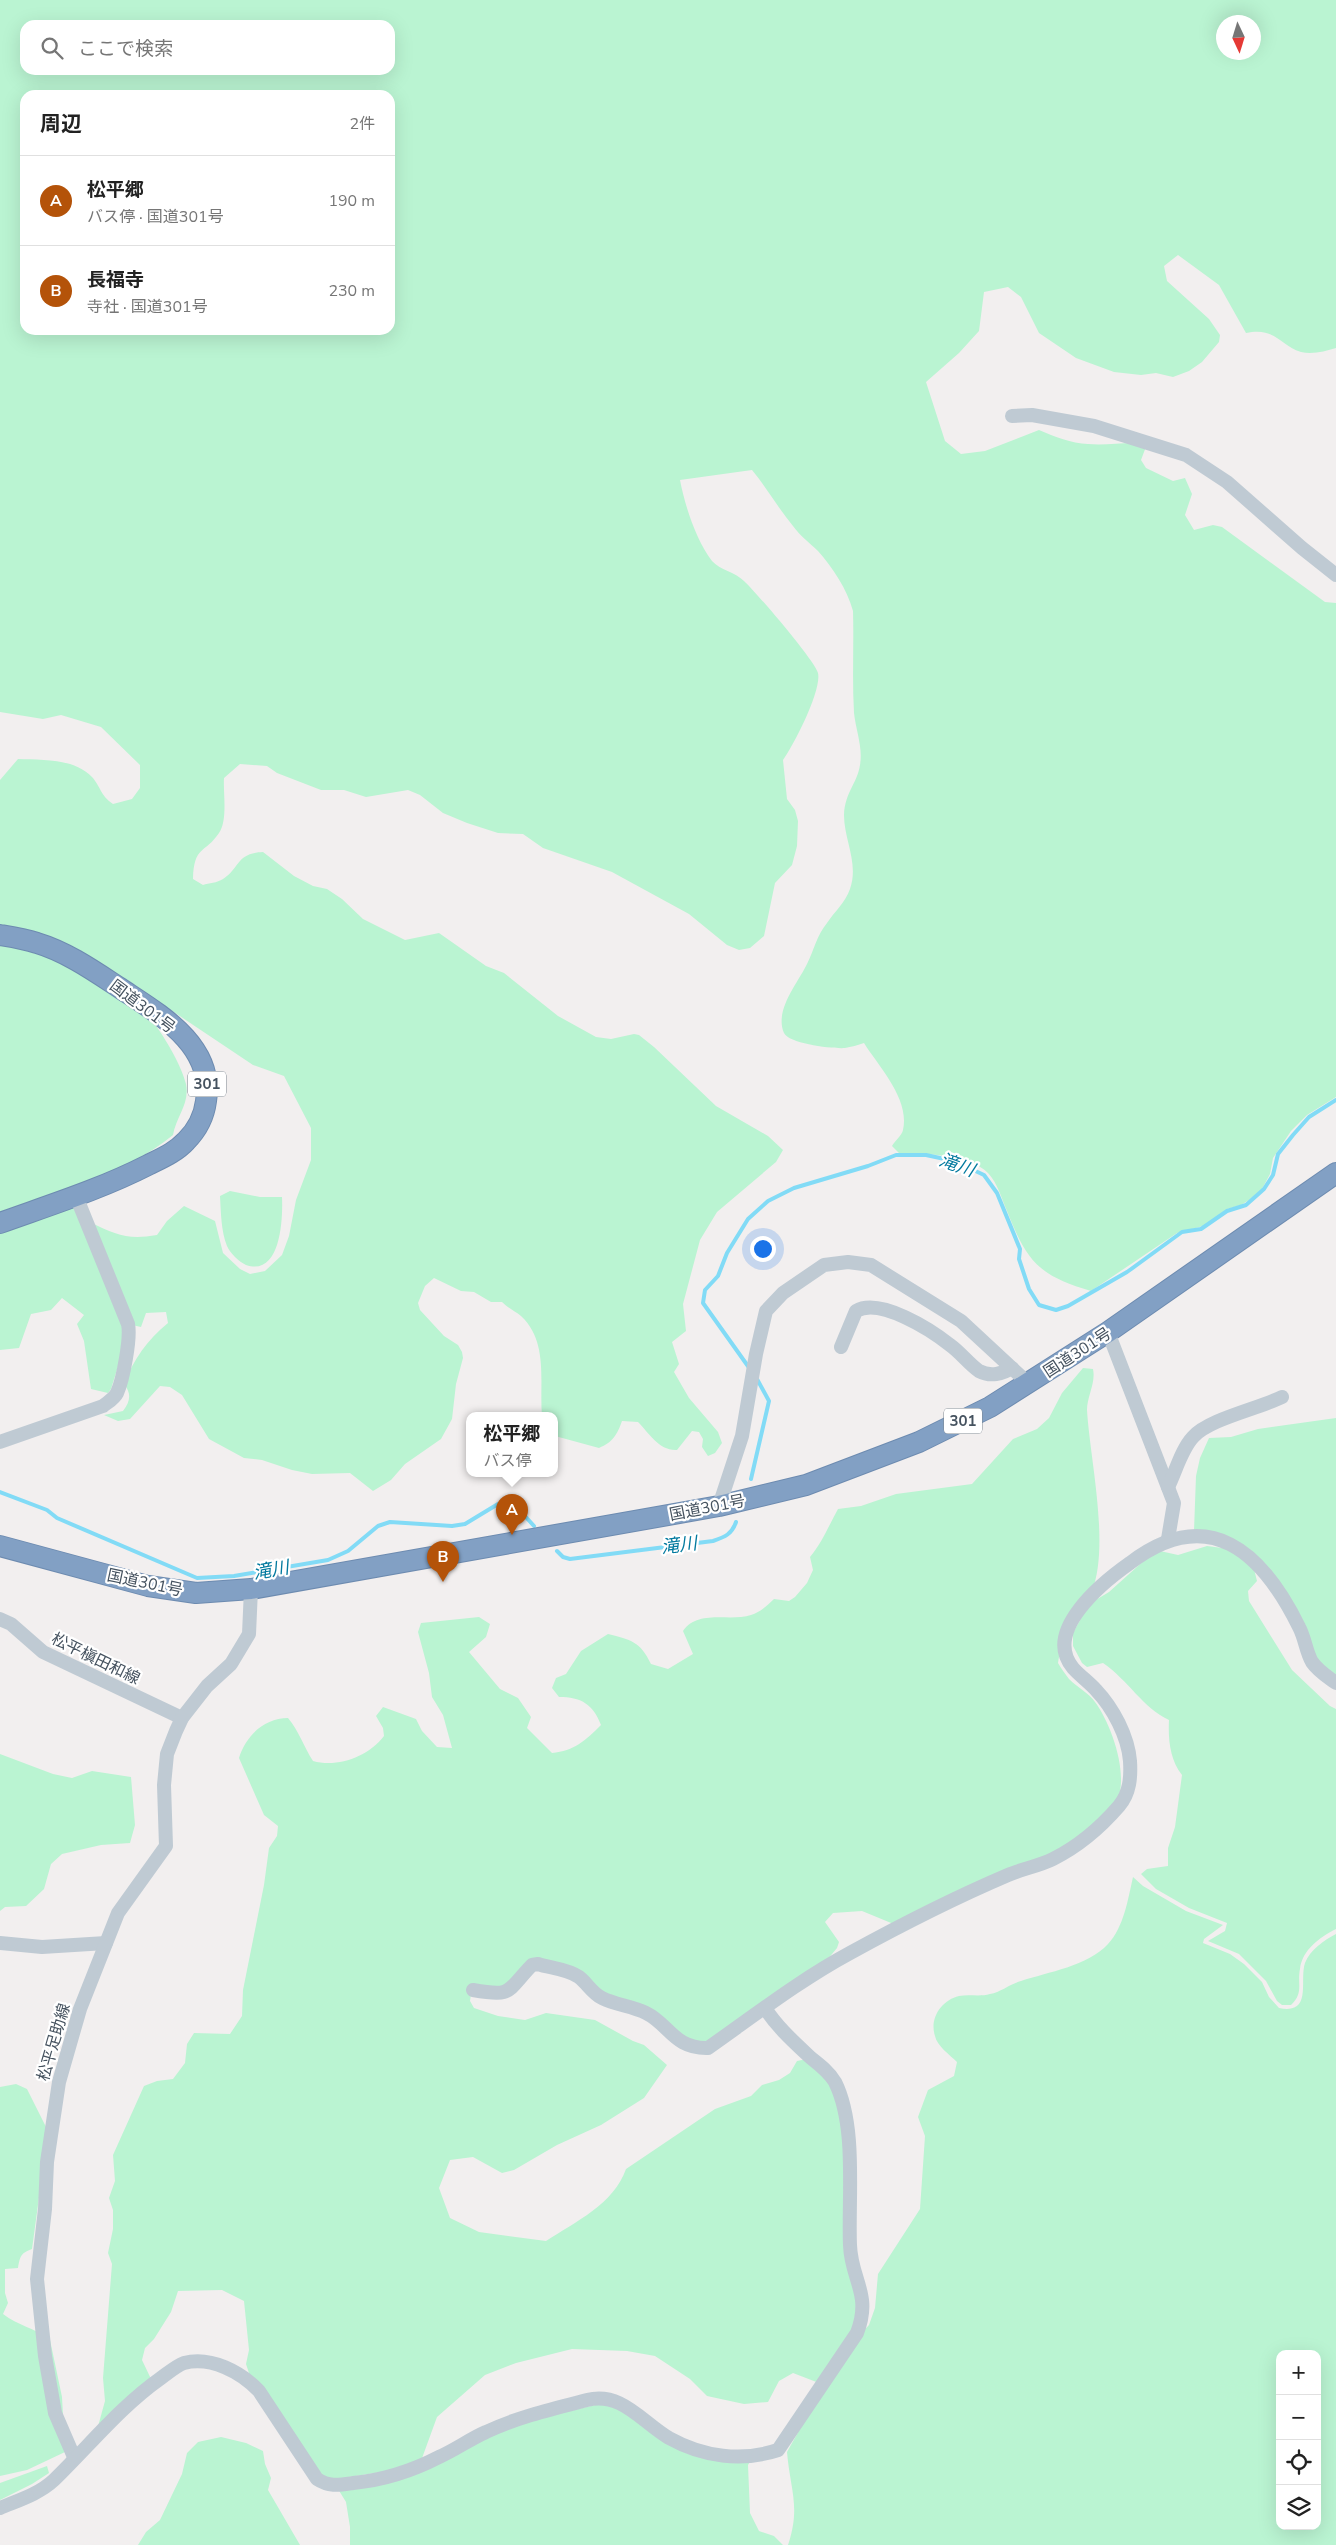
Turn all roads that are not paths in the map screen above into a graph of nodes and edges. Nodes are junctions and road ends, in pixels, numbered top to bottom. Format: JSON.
{"nodes":[{"id":1,"x":1012,"y":416,"type":"dead end"},
{"id":2,"x":1336,"y":575,"type":"edge"},
{"id":3,"x":0,"y":935,"type":"edge"},
{"id":4,"x":1334,"y":1177,"type":"edge"},
{"id":5,"x":76,"y":1196,"type":"junction"},
{"id":6,"x":0,"y":1222,"type":"edge"},
{"id":7,"x":1108,"y":1332,"type":"junction"},
{"id":8,"x":840,"y":1347,"type":"dead end"},
{"id":9,"x":1012,"y":1368,"type":"junction"},
{"id":10,"x":1029,"y":1384,"type":"junction"},
{"id":11,"x":1282,"y":1397,"type":"dead end"},
{"id":12,"x":0,"y":1442,"type":"edge"},
{"id":13,"x":1168,"y":1486,"type":"junction"},
{"id":14,"x":719,"y":1506,"type":"junction"},
{"id":15,"x":1168,"y":1540,"type":"junction"},
{"id":16,"x":0,"y":1546,"type":"edge"},
{"id":17,"x":252,"y":1588,"type":"junction"},
{"id":18,"x":0,"y":1619,"type":"edge"},
{"id":19,"x":1336,"y":1683,"type":"edge"},
{"id":20,"x":182,"y":1718,"type":"junction"},
{"id":21,"x":0,"y":1943,"type":"edge"},
{"id":22,"x":106,"y":1943,"type":"junction"},
{"id":23,"x":473,"y":1990,"type":"dead end"},
{"id":24,"x":764,"y":2008,"type":"junction"},
{"id":25,"x":74,"y":2457,"type":"junction"},
{"id":26,"x":0,"y":2508,"type":"edge"}],
"edges":[{"from":1,"to":2,"type":"street"},
{"from":3,"to":5,"type":"highway","name":"国道301号","number":"301"},
{"from":4,"to":7,"type":"highway","name":"国道301号","number":"301"},
{"from":5,"to":6,"type":"highway","name":"国道301号","number":"301"},
{"from":5,"to":12,"type":"street"},
{"from":7,"to":10,"type":"highway","name":"国道301号","number":"301"},
{"from":7,"to":13,"type":"street"},
{"from":8,"to":9,"type":"street"},
{"from":9,"to":10,"type":"street"},
{"from":9,"to":14,"type":"street"},
{"from":10,"to":14,"type":"highway","name":"国道301号","number":"301"},
{"from":11,"to":13,"type":"street"},
{"from":13,"to":15,"type":"street"},
{"from":14,"to":17,"type":"highway","name":"国道301号","number":"301"},
{"from":15,"to":19,"type":"street"},
{"from":15,"to":24,"type":"street"},
{"from":16,"to":17,"type":"highway","name":"国道301号","number":"301"},
{"from":17,"to":20,"type":"street","name":"松平足助線"},
{"from":18,"to":20,"type":"street","name":"松平槇田和線"},
{"from":20,"to":22,"type":"street","name":"松平足助線"},
{"from":21,"to":22,"type":"street"},
{"from":22,"to":25,"type":"street","name":"松平足助線"},
{"from":23,"to":24,"type":"street"},
{"from":24,"to":25,"type":"street"},
{"from":25,"to":26,"type":"street"}]}
